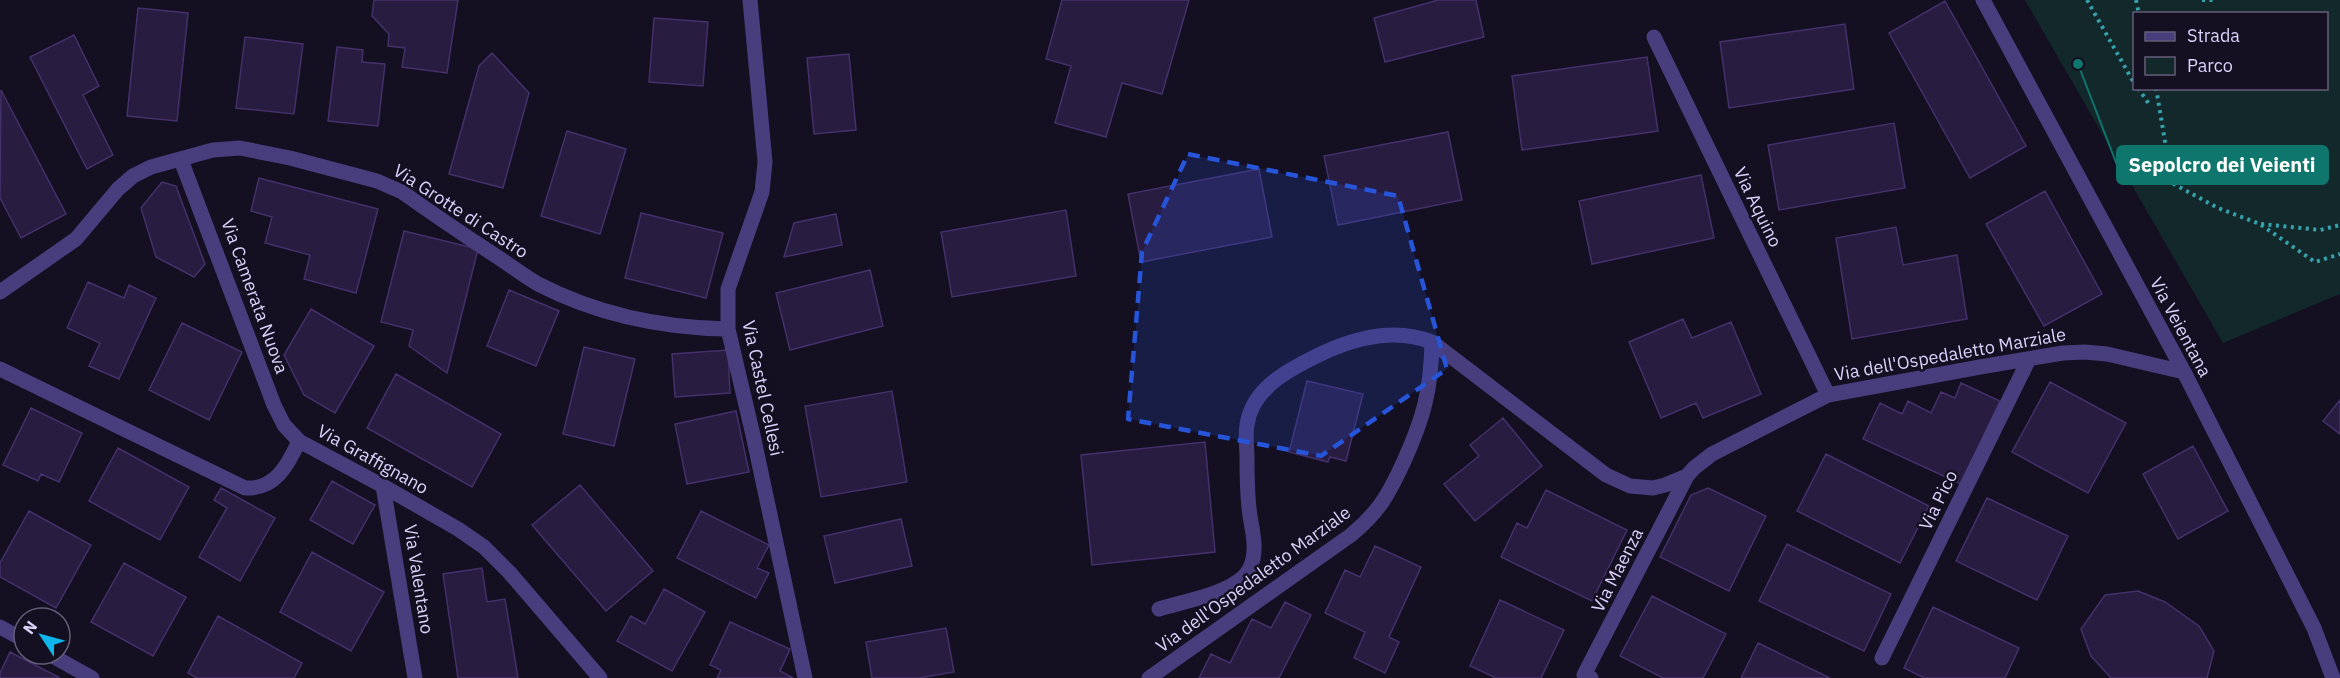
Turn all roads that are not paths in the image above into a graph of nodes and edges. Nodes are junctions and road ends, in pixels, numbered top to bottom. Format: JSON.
{"nodes":[{"id":1,"x":750,"y":0,"type":"edge"},
{"id":2,"x":1983,"y":0,"type":"edge"},
{"id":3,"x":1654,"y":37,"type":"dead end"},
{"id":4,"x":181,"y":159,"type":"junction"},
{"id":5,"x":0,"y":292,"type":"edge"},
{"id":6,"x":728,"y":329,"type":"junction"},
{"id":7,"x":1432,"y":342,"type":"junction"},
{"id":8,"x":2029,"y":359,"type":"junction"},
{"id":9,"x":0,"y":369,"type":"edge"},
{"id":10,"x":2184,"y":372,"type":"junction"},
{"id":11,"x":1828,"y":395,"type":"junction"},
{"id":12,"x":299,"y":441,"type":"junction"},
{"id":13,"x":1687,"y":476,"type":"junction"},
{"id":14,"x":383,"y":486,"type":"junction"},
{"id":15,"x":1159,"y":609,"type":"dead end"},
{"id":16,"x":1882,"y":658,"type":"dead end"},
{"id":17,"x":70,"y":666,"type":"edge"},
{"id":18,"x":92,"y":678,"type":"edge"},
{"id":19,"x":415,"y":678,"type":"edge"},
{"id":20,"x":600,"y":678,"type":"edge"},
{"id":21,"x":805,"y":678,"type":"edge"},
{"id":22,"x":1149,"y":678,"type":"edge"},
{"id":23,"x":1591,"y":678,"type":"edge"},
{"id":24,"x":2333,"y":678,"type":"edge"}],
"edges":[{"from":1,"to":6,"type":"street","name":"Via Castel Cellesi"},
{"from":2,"to":10,"type":"street","name":"Via Veientana"},
{"from":3,"to":11,"type":"street","name":"Via Aquino"},
{"from":4,"to":5,"type":"street","name":"Via Grotte di Castro"},
{"from":4,"to":6,"type":"street","name":"Via Grotte di Castro"},
{"from":4,"to":12,"type":"street","name":"Via Camerata Nuova"},
{"from":6,"to":21,"type":"street","name":"Via Castel Cellesi"},
{"from":7,"to":13,"type":"street","name":"Via dell'Ospedaletto Marziale"},
{"from":7,"to":15,"type":"street","name":"Via dell'Ospedaletto Marziale"},
{"from":7,"to":22,"type":"street","name":"Via dell'Ospedaletto Marziale"},
{"from":8,"to":10,"type":"street","name":"Via dell'Ospedaletto Marziale"},
{"from":8,"to":11,"type":"street","name":"Via dell'Ospedaletto Marziale"},
{"from":8,"to":16,"type":"street","name":"Via Pico"},
{"from":9,"to":12,"type":"street","name":"Via Graffignano"},
{"from":10,"to":24,"type":"street","name":"Via Veientana"},
{"from":11,"to":13,"type":"street","name":"Via dell'Ospedaletto Marziale"},
{"from":12,"to":14,"type":"street","name":"Via Graffignano"},
{"from":13,"to":23,"type":"street","name":"Via Maenza"},
{"from":14,"to":19,"type":"street","name":"Via Valentano"},
{"from":14,"to":20,"type":"street","name":"Via Graffignano"},
{"from":17,"to":18,"type":"street"}]}
